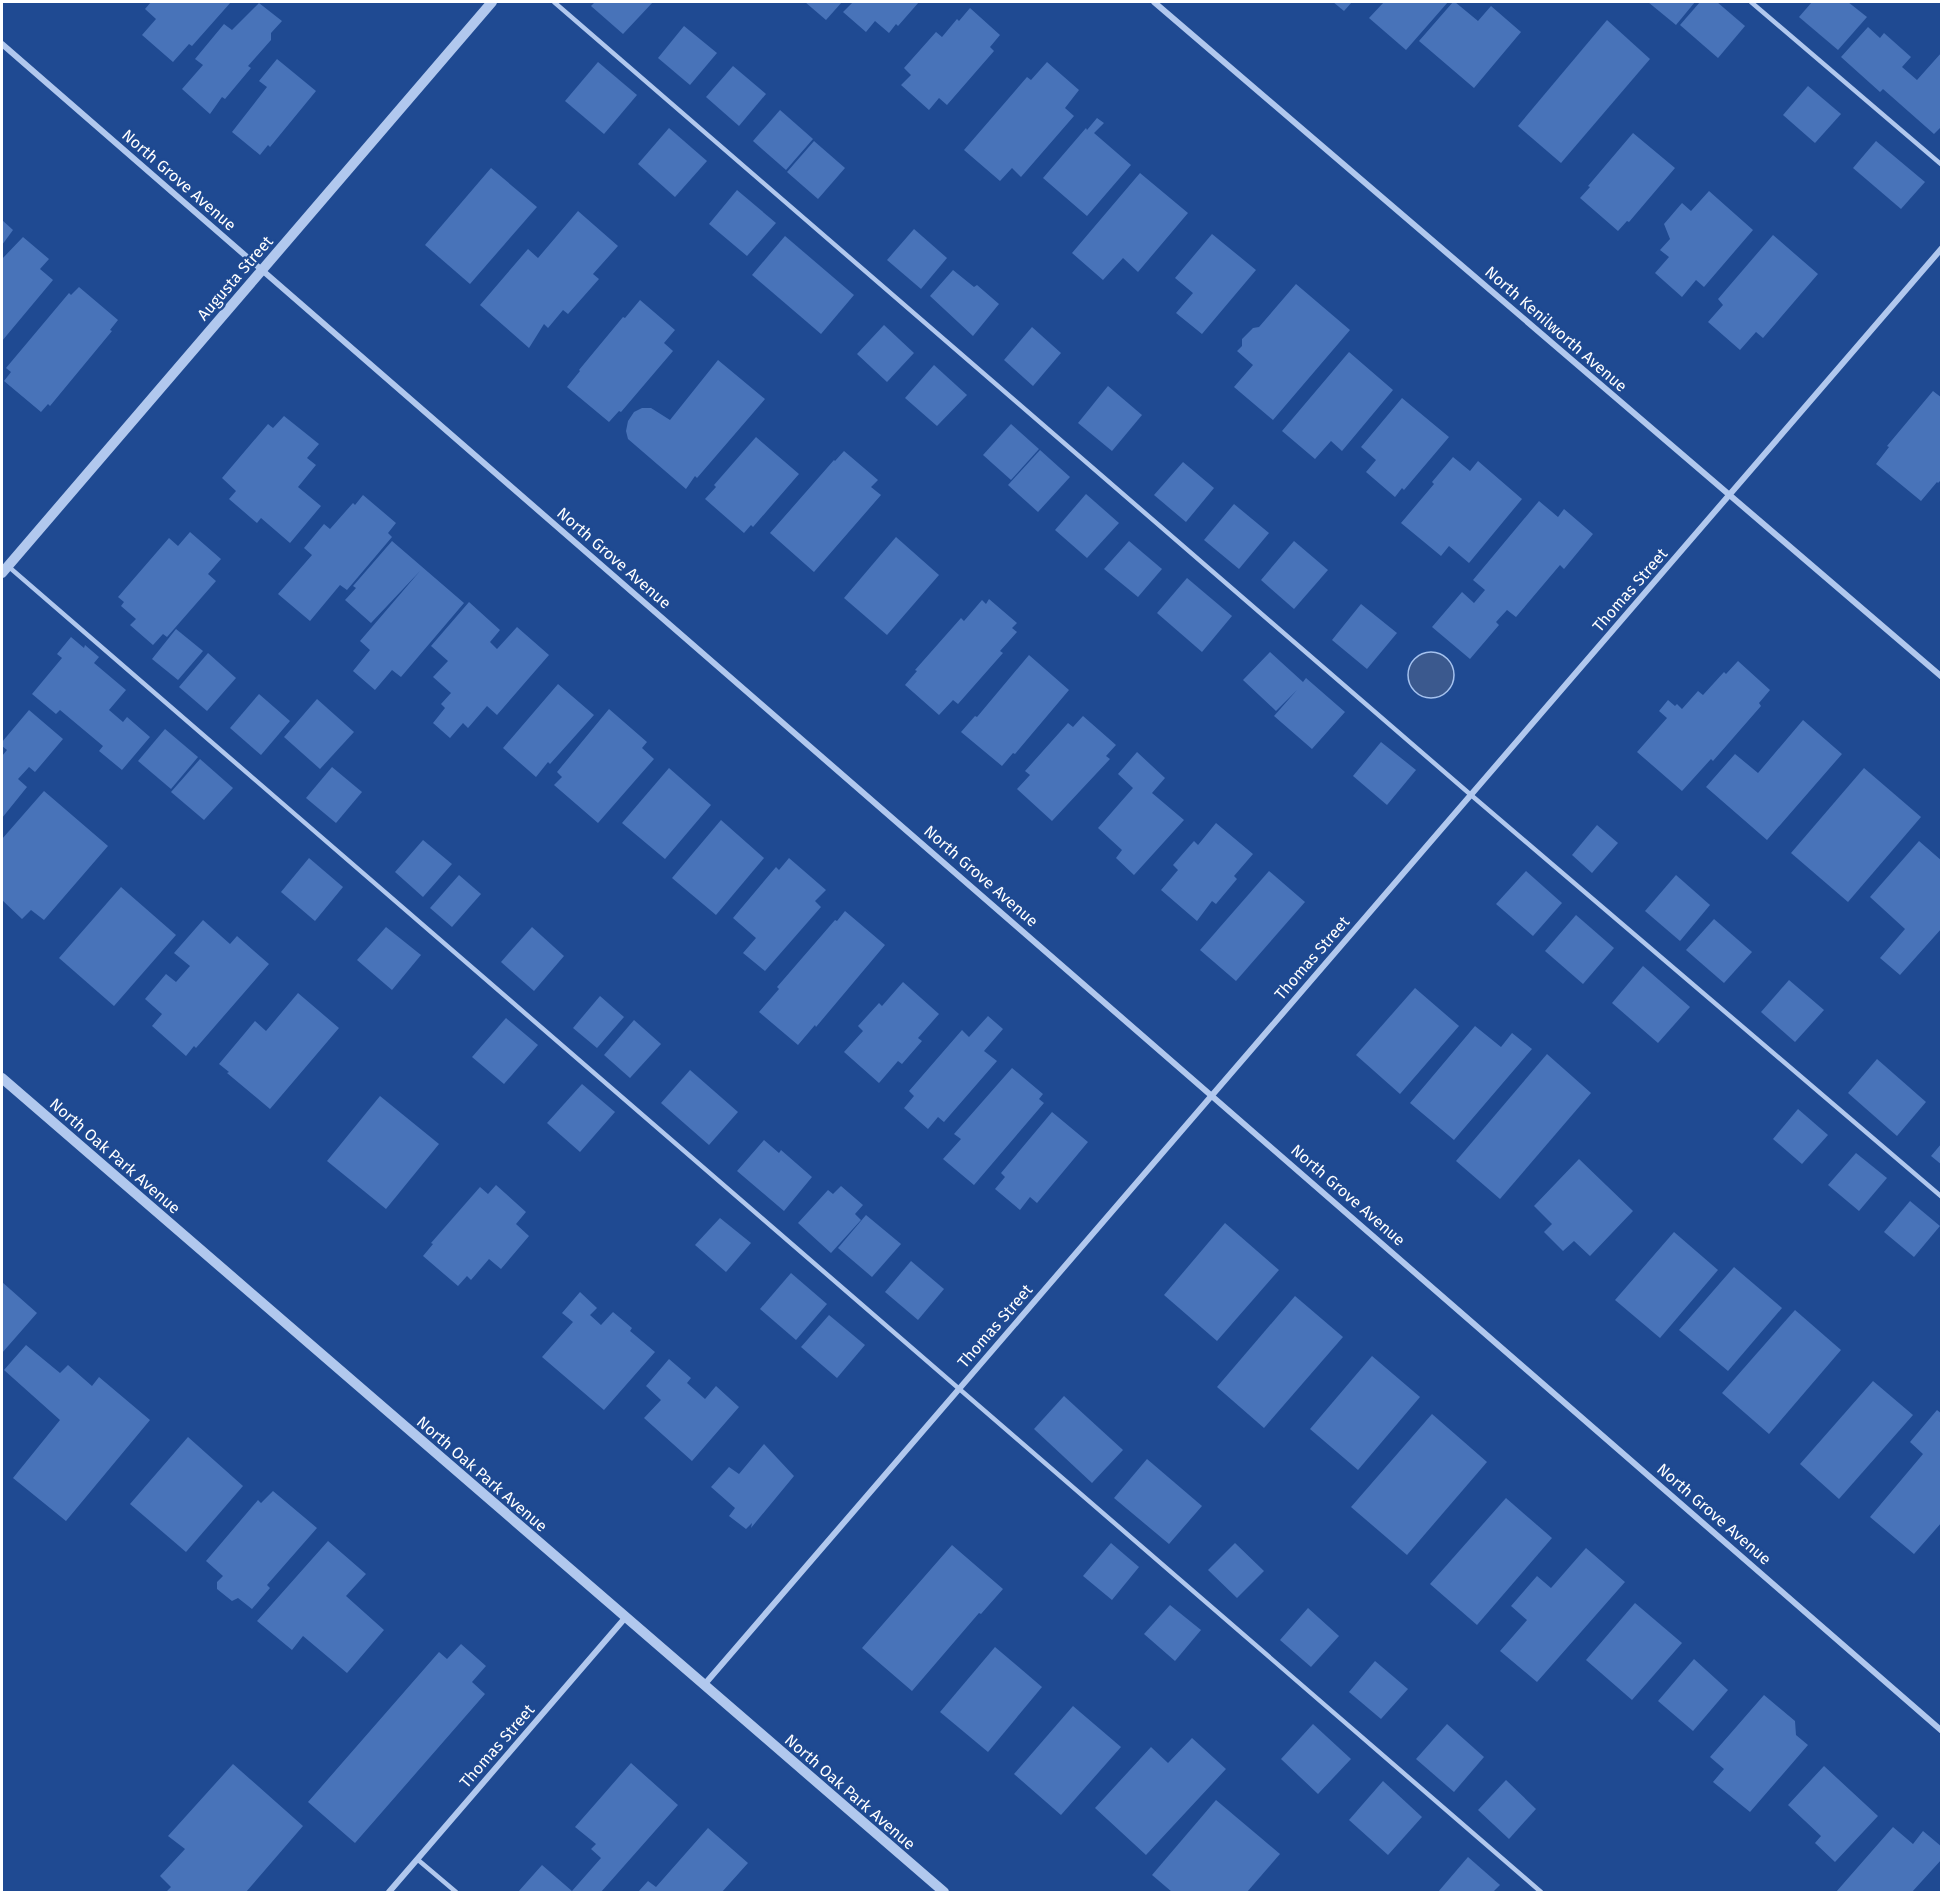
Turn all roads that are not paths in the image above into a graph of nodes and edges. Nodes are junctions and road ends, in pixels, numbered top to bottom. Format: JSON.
{"nodes":[{"id":1,"x":492,"y":2,"type":"edge"},
{"id":2,"x":554,"y":2,"type":"edge"},
{"id":3,"x":1154,"y":2,"type":"edge"},
{"id":4,"x":1751,"y":2,"type":"edge"},
{"id":5,"x":2,"y":44,"type":"edge"},
{"id":6,"x":1941,"y":165,"type":"edge"},
{"id":7,"x":1941,"y":249,"type":"edge"},
{"id":8,"x":262,"y":270,"type":"junction"},
{"id":9,"x":1729,"y":495,"type":"junction"},
{"id":10,"x":4,"y":569,"type":"edge"},
{"id":11,"x":1941,"y":677,"type":"edge"},
{"id":12,"x":1471,"y":795,"type":"junction"},
{"id":13,"x":2,"y":1078,"type":"edge"},
{"id":14,"x":1212,"y":1095,"type":"junction"},
{"id":15,"x":1941,"y":1197,"type":"edge"},
{"id":16,"x":959,"y":1389,"type":"junction"},
{"id":17,"x":625,"y":1618,"type":"junction"},
{"id":18,"x":704,"y":1686,"type":"junction"},
{"id":19,"x":1941,"y":1731,"type":"edge"},
{"id":20,"x":417,"y":1859,"type":"junction"},
{"id":21,"x":389,"y":1893,"type":"edge"},
{"id":22,"x":456,"y":1893,"type":"edge"},
{"id":23,"x":944,"y":1893,"type":"edge"},
{"id":24,"x":1541,"y":1893,"type":"edge"}],
"edges":[{"from":1,"to":8,"type":"street","name":"Augusta Street"},
{"from":2,"to":12,"type":"lane"},
{"from":3,"to":9,"type":"street","name":"North Kenilworth Avenue"},
{"from":4,"to":6,"type":"lane"},
{"from":5,"to":8,"type":"street","name":"North Grove Avenue"},
{"from":7,"to":9,"type":"street","name":"Thomas Street"},
{"from":8,"to":10,"type":"street","name":"Augusta Street"},
{"from":8,"to":14,"type":"street","name":"North Grove Avenue"},
{"from":9,"to":11,"type":"street","name":"North Kenilworth Avenue"},
{"from":9,"to":12,"type":"street","name":"Thomas Street"},
{"from":10,"to":16,"type":"lane"},
{"from":12,"to":14,"type":"street","name":"Thomas Street"},
{"from":12,"to":15,"type":"lane"},
{"from":13,"to":17,"type":"street","name":"North Oak Park Avenue"},
{"from":14,"to":16,"type":"street","name":"Thomas Street"},
{"from":14,"to":19,"type":"street","name":"North Grove Avenue"},
{"from":16,"to":18,"type":"street","name":"Thomas Street"},
{"from":16,"to":24,"type":"lane"},
{"from":17,"to":18,"type":"street","name":"North Oak Park Avenue"},
{"from":17,"to":20,"type":"street","name":"Thomas Street"},
{"from":18,"to":23,"type":"street","name":"North Oak Park Avenue"},
{"from":20,"to":21,"type":"street","name":"Thomas Street"},
{"from":20,"to":22,"type":"lane"}]}
